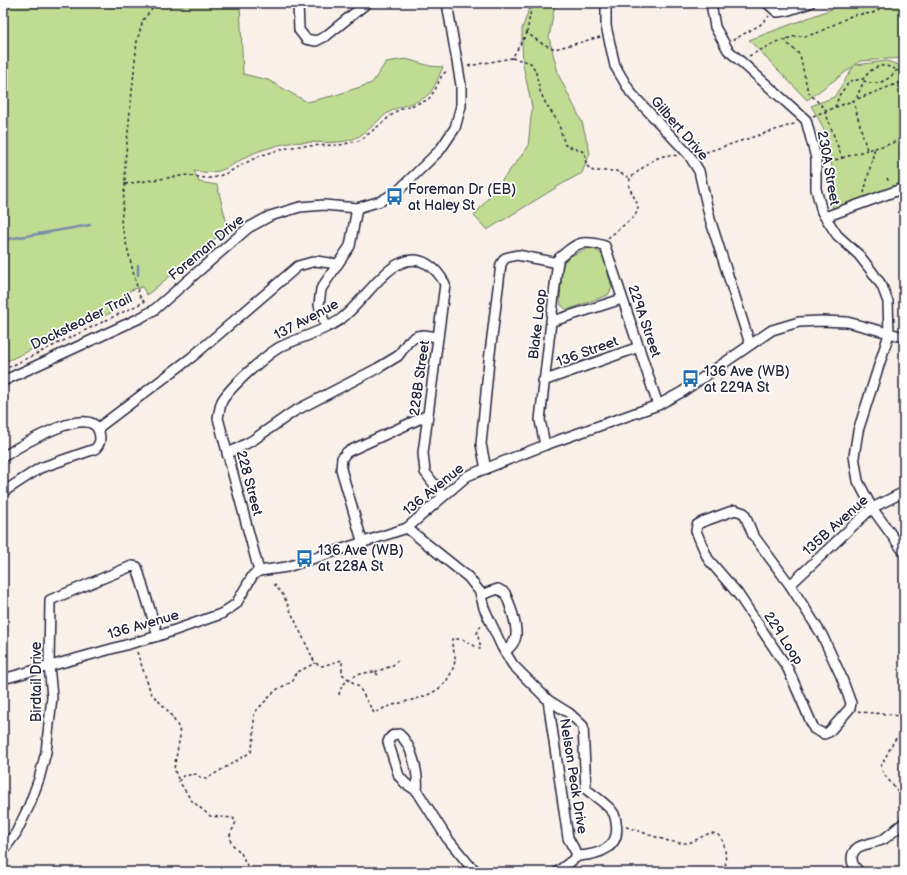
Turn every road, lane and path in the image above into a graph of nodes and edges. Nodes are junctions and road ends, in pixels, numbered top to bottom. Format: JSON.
{"nodes":[{"id":1,"x":157,"y":3,"type":"edge"},
{"id":2,"x":298,"y":3,"type":"edge"},
{"id":3,"x":367,"y":3,"type":"edge"},
{"id":4,"x":447,"y":3,"type":"edge"},
{"id":5,"x":532,"y":3,"type":"edge"},
{"id":6,"x":606,"y":3,"type":"edge"},
{"id":7,"x":710,"y":3,"type":"edge"},
{"id":8,"x":768,"y":3,"type":"edge"},
{"id":9,"x":810,"y":3,"type":"edge"},
{"id":10,"x":889,"y":3,"type":"edge"},
{"id":11,"x":774,"y":10,"type":"junction"},
{"id":12,"x":527,"y":32,"type":"junction"},
{"id":13,"x":602,"y":37,"type":"dead end"},
{"id":14,"x":785,"y":39,"type":"junction"},
{"id":15,"x":733,"y":40,"type":"dead end"},
{"id":16,"x":749,"y":56,"type":"dead end"},
{"id":17,"x":512,"y":58,"type":"junction"},
{"id":18,"x":468,"y":66,"type":"dead end"},
{"id":19,"x":448,"y":70,"type":"dead end"},
{"id":20,"x":897,"y":70,"type":"junction"},
{"id":21,"x":904,"y":73,"type":"edge"},
{"id":22,"x":863,"y":80,"type":"junction"},
{"id":23,"x":904,"y":80,"type":"edge"},
{"id":24,"x":858,"y":98,"type":"junction"},
{"id":25,"x":853,"y":100,"type":"junction"},
{"id":26,"x":835,"y":107,"type":"junction"},
{"id":27,"x":826,"y":111,"type":"junction"},
{"id":28,"x":811,"y":117,"type":"dead end"},
{"id":29,"x":798,"y":123,"type":"dead end"},
{"id":30,"x":904,"y":137,"type":"edge"},
{"id":31,"x":875,"y":147,"type":"junction"},
{"id":32,"x":867,"y":150,"type":"junction"},
{"id":33,"x":696,"y":155,"type":"dead end"},
{"id":34,"x":682,"y":156,"type":"dead end"},
{"id":35,"x":842,"y":158,"type":"junction"},
{"id":36,"x":828,"y":162,"type":"dead end"},
{"id":37,"x":630,"y":178,"type":"junction"},
{"id":38,"x":125,"y":184,"type":"junction"},
{"id":39,"x":904,"y":188,"type":"edge"},
{"id":40,"x":861,"y":204,"type":"junction"},
{"id":41,"x":357,"y":208,"type":"junction"},
{"id":42,"x":826,"y":218,"type":"junction"},
{"id":43,"x":606,"y":242,"type":"junction"},
{"id":44,"x":558,"y":263,"type":"junction"},
{"id":45,"x":337,"y":264,"type":"junction"},
{"id":46,"x":429,"y":264,"type":"joint"},
{"id":47,"x":622,"y":300,"type":"junction"},
{"id":48,"x":553,"y":321,"type":"junction"},
{"id":49,"x":326,"y":327,"type":"junction"},
{"id":50,"x":889,"y":334,"type":"junction"},
{"id":51,"x":438,"y":337,"type":"junction"},
{"id":52,"x":904,"y":337,"type":"edge"},
{"id":53,"x":750,"y":344,"type":"junction"},
{"id":54,"x":639,"y":347,"type":"junction"},
{"id":55,"x":3,"y":370,"type":"edge"},
{"id":56,"x":3,"y":381,"type":"edge"},
{"id":57,"x":544,"y":381,"type":"junction"},
{"id":58,"x":221,"y":402,"type":"joint"},
{"id":59,"x":658,"y":405,"type":"junction"},
{"id":60,"x":428,"y":415,"type":"junction"},
{"id":61,"x":98,"y":428,"type":"junction"},
{"id":62,"x":545,"y":444,"type":"junction"},
{"id":63,"x":227,"y":454,"type":"junction"},
{"id":64,"x":3,"y":457,"type":"edge"},
{"id":65,"x":486,"y":469,"type":"junction"},
{"id":66,"x":3,"y":492,"type":"edge"},
{"id":67,"x":904,"y":492,"type":"edge"},
{"id":68,"x":444,"y":496,"type":"junction"},
{"id":69,"x":872,"y":508,"type":"junction"},
{"id":70,"x":407,"y":528,"type":"junction"},
{"id":71,"x":362,"y":544,"type":"junction"},
{"id":72,"x":904,"y":552,"type":"edge"},
{"id":73,"x":259,"y":571,"type":"junction"},
{"id":74,"x":274,"y":584,"type":"dead end"},
{"id":75,"x":790,"y":586,"type":"junction"},
{"id":76,"x":481,"y":595,"type":"junction"},
{"id":77,"x":483,"y":624,"type":"dead end"},
{"id":78,"x":158,"y":636,"type":"junction"},
{"id":79,"x":136,"y":651,"type":"dead end"},
{"id":80,"x":505,"y":652,"type":"junction"},
{"id":81,"x":398,"y":660,"type":"dead end"},
{"id":82,"x":315,"y":663,"type":"junction"},
{"id":83,"x":49,"y":665,"type":"junction"},
{"id":84,"x":375,"y":672,"type":"junction"},
{"id":85,"x":378,"y":676,"type":"dead end"},
{"id":86,"x":3,"y":679,"type":"edge"},
{"id":87,"x":348,"y":680,"type":"junction"},
{"id":88,"x":339,"y":695,"type":"dead end"},
{"id":89,"x":548,"y":700,"type":"junction"},
{"id":90,"x":856,"y":710,"type":"dead end"},
{"id":91,"x":904,"y":719,"type":"edge"},
{"id":92,"x":904,"y":729,"type":"edge"},
{"id":93,"x":179,"y":781,"type":"junction"},
{"id":94,"x":417,"y":791,"type":"junction"},
{"id":95,"x":904,"y":799,"type":"edge"},
{"id":96,"x":904,"y":823,"type":"edge"},
{"id":97,"x":616,"y":824,"type":"junction"},
{"id":98,"x":3,"y":851,"type":"edge"},
{"id":99,"x":578,"y":856,"type":"junction"},
{"id":100,"x":250,"y":872,"type":"edge"},
{"id":101,"x":478,"y":872,"type":"edge"},
{"id":102,"x":556,"y":872,"type":"edge"},
{"id":103,"x":725,"y":872,"type":"edge"},
{"id":104,"x":860,"y":872,"type":"edge"}],
"edges":[{"from":1,"to":38,"type":"path","name":"Docksteader Trail"},
{"from":2,"to":3,"type":"street"},
{"from":4,"to":41,"type":"street","name":"Foreman Drive"},
{"from":5,"to":12,"type":"path"},
{"from":6,"to":53,"type":"street","name":"Gilbert Drive"},
{"from":7,"to":42,"type":"street","name":"230A Street"},
{"from":8,"to":11,"type":"street"},
{"from":9,"to":11,"type":"street"},
{"from":10,"to":14,"type":"path"},
{"from":11,"to":15,"type":"path"},
{"from":12,"to":13,"type":"path"},
{"from":12,"to":17,"type":"path"},
{"from":14,"to":16,"type":"path"},
{"from":14,"to":27,"type":"path"},
{"from":17,"to":18,"type":"path"},
{"from":17,"to":37,"type":"path"},
{"from":19,"to":38,"type":"path"},
{"from":20,"to":21,"type":"path"},
{"from":20,"to":22,"type":"path"},
{"from":20,"to":22,"type":"path"},
{"from":22,"to":24,"type":"path"},
{"from":22,"to":26,"type":"path"},
{"from":23,"to":24,"type":"path"},
{"from":24,"to":25,"type":"path"},
{"from":25,"to":26,"type":"path"},
{"from":25,"to":32,"type":"path"},
{"from":26,"to":27,"type":"path"},
{"from":27,"to":28,"type":"path"},
{"from":27,"to":35,"type":"path"},
{"from":29,"to":33,"type":"path"},
{"from":30,"to":31,"type":"path"},
{"from":31,"to":32,"type":"path"},
{"from":31,"to":40,"type":"path"},
{"from":32,"to":35,"type":"path"},
{"from":34,"to":37,"type":"path"},
{"from":35,"to":36,"type":"path"},
{"from":37,"to":43,"type":"path"},
{"from":38,"to":55,"type":"path","name":"Docksteader Trail"},
{"from":39,"to":40,"type":"street"},
{"from":40,"to":42,"type":"street"},
{"from":41,"to":45,"type":"street"},
{"from":41,"to":56,"type":"street","name":"Foreman Drive"},
{"from":42,"to":50,"type":"street","name":"230A Street"},
{"from":43,"to":44,"type":"street"},
{"from":43,"to":47,"type":"street","name":"229A Street"},
{"from":44,"to":48,"type":"street","name":"Blake Loop"},
{"from":44,"to":65,"type":"street"},
{"from":45,"to":49,"type":"street"},
{"from":45,"to":61,"type":"street"},
{"from":46,"to":49,"type":"street","name":"137 Avenue"},
{"from":46,"to":51,"type":"street","name":"228B Street"},
{"from":47,"to":48,"type":"street"},
{"from":47,"to":54,"type":"street","name":"229A Street"},
{"from":48,"to":57,"type":"street","name":"Blake Loop"},
{"from":49,"to":58,"type":"street","name":"137 Avenue"},
{"from":50,"to":52,"type":"street","name":"136 Avenue"},
{"from":50,"to":53,"type":"street","name":"136 Avenue"},
{"from":50,"to":69,"type":"street","name":"230A Street"},
{"from":51,"to":60,"type":"street","name":"228B Street"},
{"from":51,"to":63,"type":"street"},
{"from":53,"to":59,"type":"street","name":"136 Avenue"},
{"from":54,"to":57,"type":"street","name":"136 Street"},
{"from":54,"to":59,"type":"street","name":"229A Street"},
{"from":57,"to":62,"type":"street","name":"Blake Loop"},
{"from":58,"to":63,"type":"street","name":"228 Street"},
{"from":59,"to":62,"type":"street","name":"136 Avenue"},
{"from":60,"to":68,"type":"street","name":"228B Street"},
{"from":60,"to":71,"type":"street"},
{"from":61,"to":64,"type":"street"},
{"from":61,"to":66,"type":"street"},
{"from":62,"to":65,"type":"street","name":"136 Avenue"},
{"from":63,"to":73,"type":"street","name":"228 Street"},
{"from":65,"to":68,"type":"street","name":"136 Avenue"},
{"from":67,"to":69,"type":"street","name":"135B Avenue"},
{"from":68,"to":70,"type":"street","name":"136 Avenue"},
{"from":69,"to":72,"type":"street","name":"230A Street"},
{"from":69,"to":75,"type":"street","name":"135B Avenue"},
{"from":70,"to":71,"type":"street","name":"136 Avenue"},
{"from":70,"to":76,"type":"street","name":"Nelson Peak Drive"},
{"from":71,"to":73,"type":"street","name":"136 Avenue"},
{"from":73,"to":78,"type":"street","name":"136 Avenue"},
{"from":74,"to":82,"type":"path"},
{"from":75,"to":75,"type":"street","name":"229 Loop"},
{"from":76,"to":80,"type":"street","name":"Nelson Peak Drive"},
{"from":76,"to":80,"type":"street"},
{"from":77,"to":87,"type":"path"},
{"from":78,"to":83,"type":"street","name":"136 Avenue"},
{"from":78,"to":83,"type":"street","name":"Birdtail Drive"},
{"from":79,"to":93,"type":"path"},
{"from":80,"to":89,"type":"street","name":"Nelson Peak Drive"},
{"from":81,"to":84,"type":"path"},
{"from":82,"to":87,"type":"path"},
{"from":82,"to":93,"type":"path"},
{"from":83,"to":86,"type":"street","name":"136 Avenue"},
{"from":83,"to":98,"type":"street","name":"Birdtail Drive"},
{"from":84,"to":85,"type":"path"},
{"from":84,"to":87,"type":"path"},
{"from":87,"to":88,"type":"path"},
{"from":89,"to":97,"type":"street","name":"Nelson Peak Drive"},
{"from":89,"to":99,"type":"street","name":"Nelson Peak Drive"},
{"from":90,"to":91,"type":"path"},
{"from":92,"to":95,"type":"path"},
{"from":93,"to":100,"type":"path"},
{"from":94,"to":94,"type":"street"},
{"from":94,"to":101,"type":"street"},
{"from":96,"to":104,"type":"street"},
{"from":97,"to":99,"type":"street","name":"Nelson Peak Drive"},
{"from":97,"to":103,"type":"path"},
{"from":99,"to":102,"type":"street"}]}
